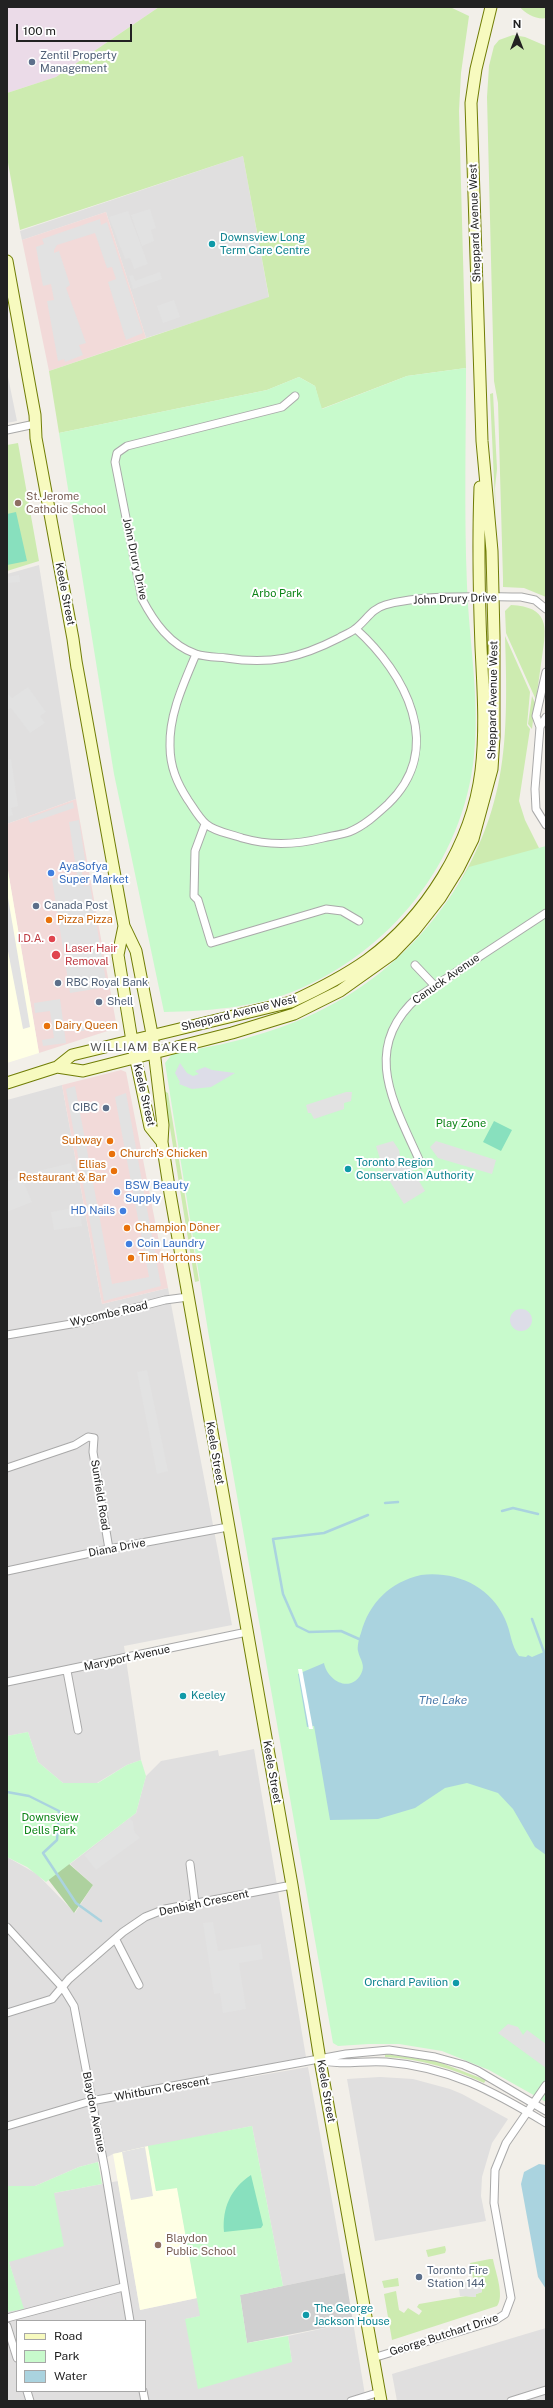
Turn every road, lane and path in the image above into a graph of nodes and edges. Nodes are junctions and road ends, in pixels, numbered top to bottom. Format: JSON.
{"nodes":[{"id":1,"x":489,"y":8,"type":"edge"},
{"id":2,"x":7,"y":261,"type":"edge"},
{"id":3,"x":295,"y":396,"type":"dead end"},
{"id":4,"x":35,"y":424,"type":"junction"},
{"id":5,"x":7,"y":430,"type":"edge"},
{"id":6,"x":482,"y":441,"type":"junction"},
{"id":7,"x":480,"y":597,"type":"junction"},
{"id":8,"x":494,"y":597,"type":"junction"},
{"id":9,"x":546,"y":609,"type":"edge"},
{"id":10,"x":356,"y":629,"type":"junction"},
{"id":11,"x":196,"y":654,"type":"junction"},
{"id":12,"x":546,"y":672,"type":"edge"},
{"id":13,"x":546,"y":716,"type":"edge"},
{"id":14,"x":540,"y":727,"type":"junction"},
{"id":15,"x":206,"y":824,"type":"junction"},
{"id":16,"x":546,"y":826,"type":"edge"},
{"id":17,"x":546,"y":913,"type":"edge"},
{"id":18,"x":359,"y":921,"type":"dead end"},
{"id":19,"x":124,"y":926,"type":"junction"},
{"id":20,"x":415,"y":965,"type":"dead end"},
{"id":21,"x":434,"y":985,"type":"junction"},
{"id":22,"x":152,"y":1034,"type":"junction"},
{"id":23,"x":132,"y":1041,"type":"junction"},
{"id":24,"x":153,"y":1052,"type":"junction"},
{"id":25,"x":135,"y":1057,"type":"junction"},
{"id":26,"x":58,"y":1067,"type":"junction"},
{"id":27,"x":7,"y":1083,"type":"edge"},
{"id":28,"x":162,"y":1142,"type":"junction"},
{"id":29,"x":421,"y":1164,"type":"dead end"},
{"id":30,"x":188,"y":1297,"type":"junction"},
{"id":31,"x":7,"y":1335,"type":"edge"},
{"id":32,"x":7,"y":1468,"type":"edge"},
{"id":33,"x":228,"y":1527,"type":"junction"},
{"id":34,"x":109,"y":1549,"type":"junction"},
{"id":35,"x":7,"y":1571,"type":"edge"},
{"id":36,"x":247,"y":1632,"type":"junction"},
{"id":37,"x":67,"y":1671,"type":"junction"},
{"id":38,"x":7,"y":1682,"type":"edge"},
{"id":39,"x":78,"y":1730,"type":"dead end"},
{"id":40,"x":190,"y":1864,"type":"dead end"},
{"id":41,"x":292,"y":1885,"type":"junction"},
{"id":42,"x":196,"y":1902,"type":"junction"},
{"id":43,"x":7,"y":1927,"type":"edge"},
{"id":44,"x":116,"y":1940,"type":"junction"},
{"id":45,"x":140,"y":1985,"type":"dead end"},
{"id":46,"x":63,"y":1988,"type":"junction"},
{"id":47,"x":7,"y":2013,"type":"edge"},
{"id":48,"x":320,"y":2060,"type":"junction"},
{"id":49,"x":546,"y":2085,"type":"edge"},
{"id":50,"x":91,"y":2101,"type":"junction"},
{"id":51,"x":534,"y":2104,"type":"junction"},
{"id":52,"x":546,"y":2111,"type":"edge"},
{"id":53,"x":528,"y":2112,"type":"junction"},
{"id":54,"x":546,"y":2123,"type":"edge"},
{"id":55,"x":7,"y":2126,"type":"edge"},
{"id":56,"x":124,"y":2287,"type":"junction"},
{"id":57,"x":7,"y":2318,"type":"edge"},
{"id":58,"x":130,"y":2320,"type":"edge"},
{"id":59,"x":7,"y":2326,"type":"edge"},
{"id":60,"x":16,"y":2355,"type":"edge"},
{"id":61,"x":373,"y":2358,"type":"junction"},
{"id":62,"x":546,"y":2390,"type":"edge"},
{"id":63,"x":381,"y":2397,"type":"edge"},
{"id":64,"x":351,"y":2401,"type":"edge"},
{"id":65,"x":511,"y":2401,"type":"edge"}],
"edges":[{"from":1,"to":6,"type":"main road","name":"Sheppard Avenue West"},
{"from":2,"to":4,"type":"main road","name":"Keele Street"},
{"from":3,"to":11,"type":"street","name":"John Drury Drive"},
{"from":4,"to":5,"type":"street"},
{"from":4,"to":19,"type":"main road","name":"Keele Street"},
{"from":6,"to":7,"type":"main road","name":"Sheppard Avenue West"},
{"from":6,"to":8,"type":"main road","name":"Sheppard Avenue West"},
{"from":7,"to":8,"type":"street","name":"John Drury Drive"},
{"from":7,"to":10,"type":"street","name":"John Drury Drive"},
{"from":7,"to":22,"type":"main road","name":"Sheppard Avenue West"},
{"from":8,"to":9,"type":"street","name":"John Drury Drive"},
{"from":8,"to":24,"type":"main road","name":"Sheppard Avenue West"},
{"from":10,"to":11,"type":"street","name":"John Drury Drive"},
{"from":10,"to":15,"type":"street"},
{"from":11,"to":15,"type":"street"},
{"from":12,"to":14,"type":"street"},
{"from":13,"to":14,"type":"street"},
{"from":14,"to":16,"type":"street"},
{"from":15,"to":18,"type":"street"},
{"from":17,"to":21,"type":"street","name":"Canuck Avenue"},
{"from":19,"to":22,"type":"main road","name":"Keele Street"},
{"from":19,"to":23,"type":"main road","name":"Keele Street"},
{"from":20,"to":21,"type":"street"},
{"from":21,"to":29,"type":"street","name":"Canuck Avenue"},
{"from":22,"to":23,"type":"main road","name":"Sheppard Avenue West"},
{"from":22,"to":24,"type":"main road","name":"Keele Street"},
{"from":23,"to":25,"type":"main road","name":"Keele Street"},
{"from":23,"to":26,"type":"main road","name":"Sheppard Avenue West"},
{"from":24,"to":25,"type":"main road","name":"Sheppard Avenue West"},
{"from":24,"to":28,"type":"main road","name":"Keele Street"},
{"from":25,"to":26,"type":"main road","name":"Sheppard Avenue West"},
{"from":25,"to":28,"type":"main road","name":"Keele Street"},
{"from":26,"to":27,"type":"main road","name":"Sheppard Avenue West"},
{"from":28,"to":30,"type":"main road","name":"Keele Street"},
{"from":30,"to":31,"type":"street","name":"Wycombe Road"},
{"from":30,"to":33,"type":"main road","name":"Keele Street"},
{"from":32,"to":34,"type":"street","name":"Sunfield Road"},
{"from":33,"to":34,"type":"street","name":"Diana Drive"},
{"from":33,"to":36,"type":"main road","name":"Keele Street"},
{"from":34,"to":35,"type":"street","name":"Diana Drive"},
{"from":36,"to":37,"type":"street","name":"Maryport Avenue"},
{"from":36,"to":41,"type":"main road","name":"Keele Street"},
{"from":37,"to":38,"type":"street","name":"Maryport Avenue"},
{"from":37,"to":39,"type":"street"},
{"from":40,"to":42,"type":"street"},
{"from":41,"to":42,"type":"street","name":"Denbigh Crescent"},
{"from":41,"to":48,"type":"main road","name":"Keele Street"},
{"from":42,"to":44,"type":"street","name":"Denbigh Crescent"},
{"from":43,"to":46,"type":"street","name":"Blaydon Avenue"},
{"from":44,"to":45,"type":"street"},
{"from":44,"to":46,"type":"street","name":"Denbigh Crescent"},
{"from":46,"to":47,"type":"street","name":"Denbigh Crescent"},
{"from":46,"to":50,"type":"street","name":"Blaydon Avenue"},
{"from":48,"to":50,"type":"street","name":"Whitburn Crescent"},
{"from":48,"to":51,"type":"street","name":"Whitburn Crescent"},
{"from":48,"to":53,"type":"street"},
{"from":48,"to":61,"type":"main road","name":"Keele Street"},
{"from":49,"to":51,"type":"street","name":"George Butchart Drive"},
{"from":50,"to":55,"type":"street","name":"Whitburn Crescent"},
{"from":50,"to":56,"type":"street","name":"Blaydon Avenue"},
{"from":51,"to":52,"type":"street","name":"Whitburn Crescent"},
{"from":51,"to":53,"type":"street","name":"George Butchart Drive"},
{"from":53,"to":54,"type":"street"},
{"from":53,"to":61,"type":"street","name":"George Butchart Drive"},
{"from":56,"to":57,"type":"street"},
{"from":56,"to":58,"type":"street","name":"Blaydon Avenue"},
{"from":59,"to":60,"type":"street"},
{"from":61,"to":63,"type":"main road","name":"Keele Street"},
{"from":62,"to":65,"type":"street"},
{"from":63,"to":64,"type":"street"}]}
